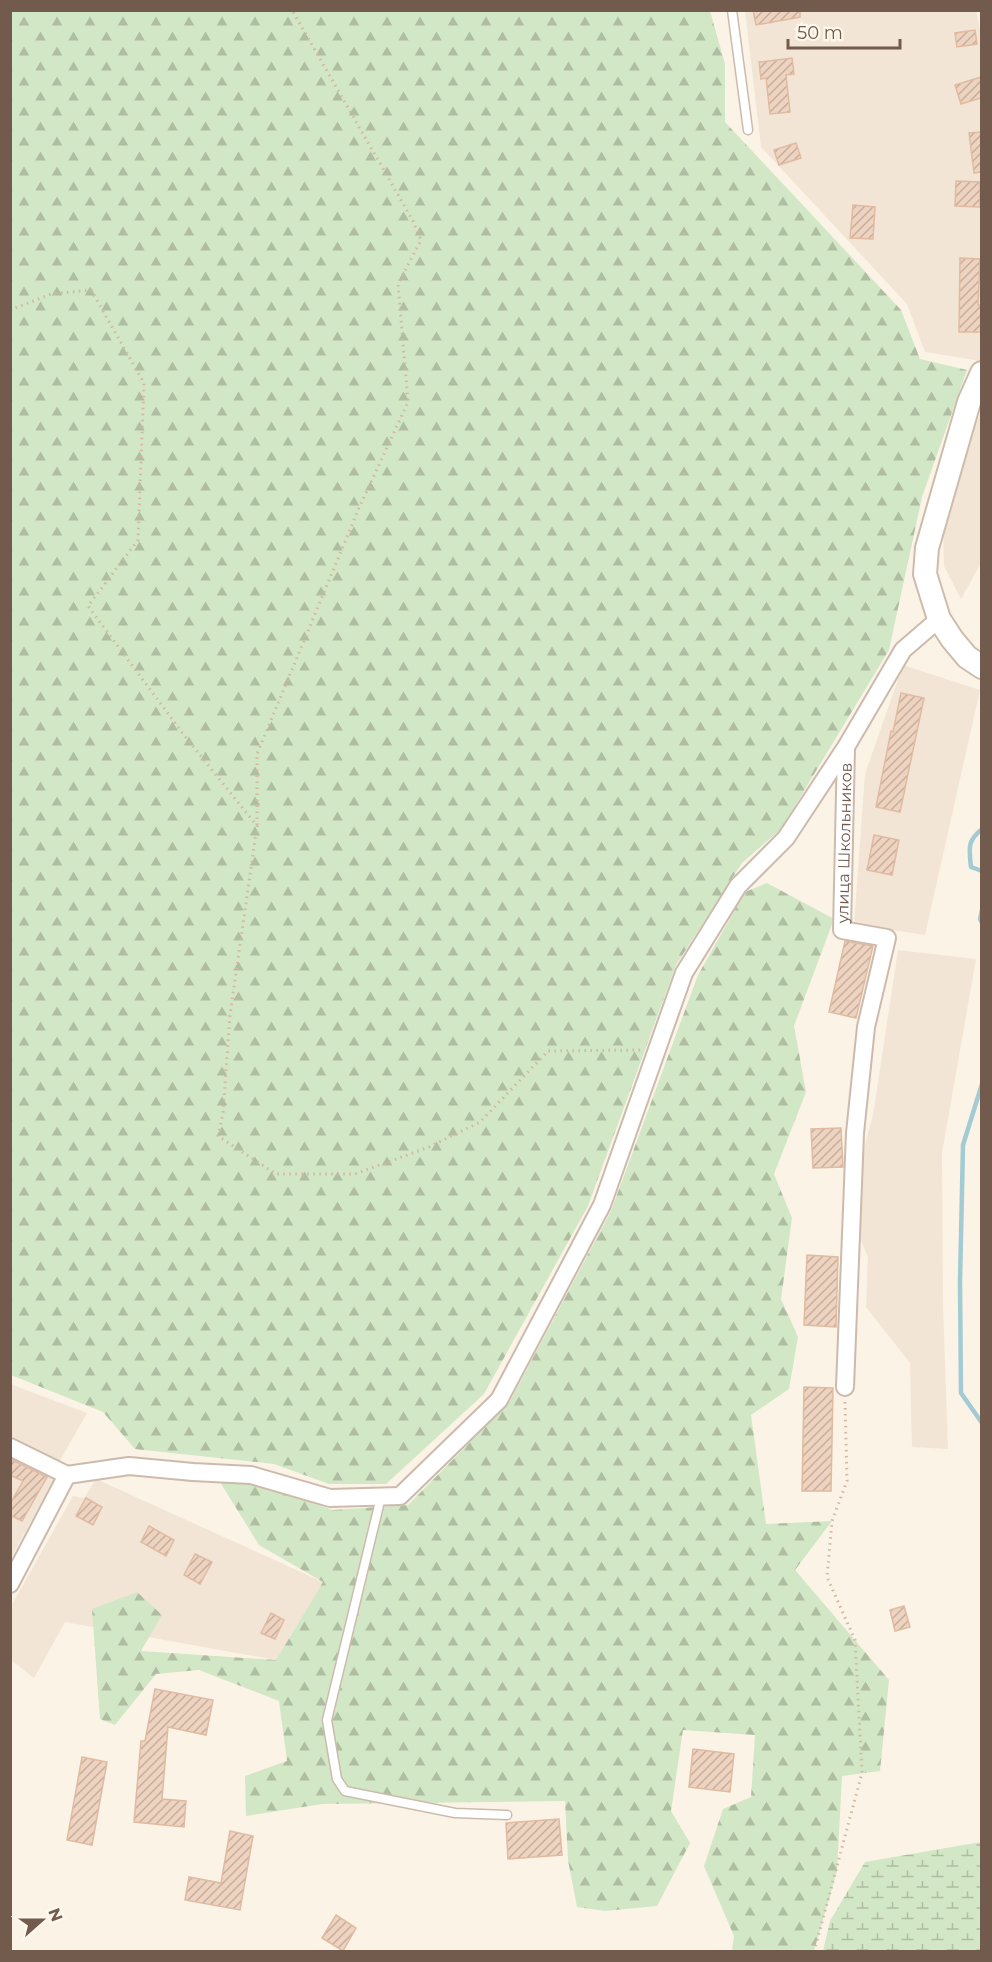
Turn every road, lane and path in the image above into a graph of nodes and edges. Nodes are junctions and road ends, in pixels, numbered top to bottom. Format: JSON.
{"nodes":[{"id":1,"x":291,"y":10,"type":"edge"},
{"id":2,"x":732,"y":10,"type":"edge"},
{"id":3,"x":748,"y":130,"type":"dead end"},
{"id":4,"x":10,"y":310,"type":"edge"},
{"id":5,"x":981,"y":373,"type":"edge"},
{"id":6,"x":939,"y":619,"type":"junction"},
{"id":7,"x":981,"y":667,"type":"edge"},
{"id":8,"x":846,"y":747,"type":"junction"},
{"id":9,"x":257,"y":826,"type":"junction"},
{"id":10,"x":657,"y":1050,"type":"junction"},
{"id":11,"x":845,"y":1387,"type":"joint"},
{"id":12,"x":10,"y":1447,"type":"edge"},
{"id":13,"x":67,"y":1475,"type":"junction"},
{"id":14,"x":381,"y":1497,"type":"junction"},
{"id":15,"x":10,"y":1584,"type":"edge"},
{"id":16,"x":507,"y":1815,"type":"dead end"},
{"id":17,"x":814,"y":1952,"type":"edge"}],
"edges":[{"from":1,"to":9,"type":"path"},
{"from":2,"to":3,"type":"lane"},
{"from":4,"to":9,"type":"path"},
{"from":5,"to":6,"type":"street"},
{"from":6,"to":7,"type":"street"},
{"from":6,"to":8,"type":"street","name":"улица Школьников"},
{"from":8,"to":10,"type":"street"},
{"from":8,"to":11,"type":"street","name":"улица Школьников"},
{"from":9,"to":10,"type":"path"},
{"from":10,"to":14,"type":"street"},
{"from":11,"to":17,"type":"path"},
{"from":12,"to":13,"type":"street"},
{"from":13,"to":14,"type":"street"},
{"from":13,"to":15,"type":"street"},
{"from":14,"to":16,"type":"lane"}]}
